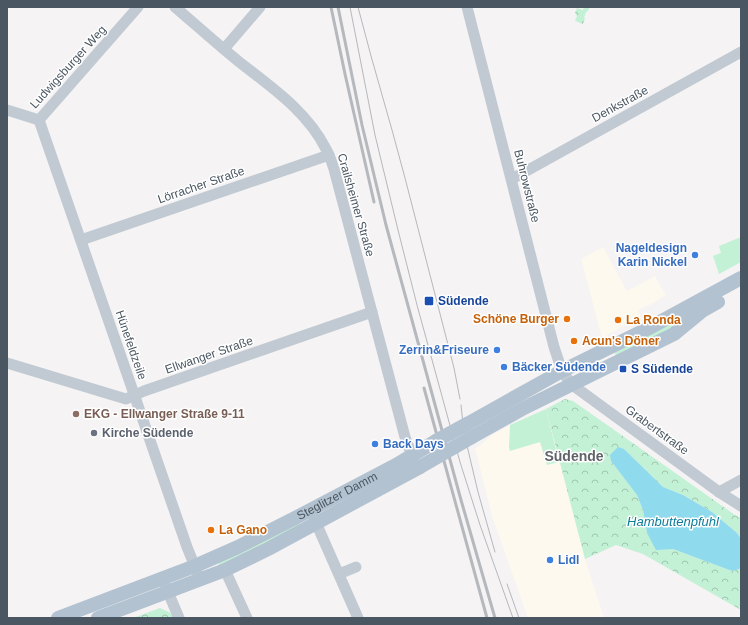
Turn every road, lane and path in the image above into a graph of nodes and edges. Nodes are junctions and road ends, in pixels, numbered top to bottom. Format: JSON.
{"nodes":[{"id":1,"x":138,"y":7,"type":"edge"},
{"id":2,"x":175,"y":7,"type":"edge"},
{"id":3,"x":260,"y":7,"type":"edge"},
{"id":4,"x":467,"y":7,"type":"edge"},
{"id":5,"x":224,"y":49,"type":"junction"},
{"id":6,"x":741,"y":52,"type":"edge"},
{"id":7,"x":7,"y":110,"type":"edge"},
{"id":8,"x":39,"y":120,"type":"junction"},
{"id":9,"x":329,"y":155,"type":"junction"},
{"id":10,"x":512,"y":179,"type":"junction"},
{"id":11,"x":81,"y":240,"type":"junction"},
{"id":12,"x":741,"y":278,"type":"edge"},
{"id":13,"x":741,"y":289,"type":"edge"},
{"id":14,"x":372,"y":312,"type":"junction"},
{"id":15,"x":605,"y":351,"type":"junction"},
{"id":16,"x":7,"y":363,"type":"edge"},
{"id":17,"x":612,"y":364,"type":"junction"},
{"id":18,"x":562,"y":371,"type":"junction"},
{"id":19,"x":571,"y":384,"type":"junction"},
{"id":20,"x":135,"y":395,"type":"junction"},
{"id":21,"x":489,"y":411,"type":"junction"},
{"id":22,"x":489,"y":427,"type":"junction"},
{"id":23,"x":415,"y":453,"type":"junction"},
{"id":24,"x":419,"y":468,"type":"junction"},
{"id":25,"x":741,"y":480,"type":"edge"},
{"id":26,"x":719,"y":492,"type":"junction"},
{"id":27,"x":741,"y":506,"type":"edge"},
{"id":28,"x":310,"y":510,"type":"junction"},
{"id":29,"x":317,"y":523,"type":"junction"},
{"id":30,"x":195,"y":566,"type":"junction"},
{"id":31,"x":356,"y":567,"type":"dead end"},
{"id":32,"x":225,"y":570,"type":"junction"},
{"id":33,"x":339,"y":574,"type":"junction"},
{"id":34,"x":162,"y":578,"type":"junction"},
{"id":35,"x":200,"y":579,"type":"junction"},
{"id":36,"x":167,"y":592,"type":"junction"},
{"id":37,"x":58,"y":618,"type":"edge"},
{"id":38,"x":98,"y":618,"type":"edge"},
{"id":39,"x":179,"y":618,"type":"edge"},
{"id":40,"x":247,"y":618,"type":"edge"},
{"id":41,"x":358,"y":618,"type":"edge"}],
"edges":[{"from":1,"to":8,"type":"street","name":"Ludwigsburger Weg"},
{"from":2,"to":5,"type":"street","name":"Crailsheimer Straße"},
{"from":3,"to":5,"type":"street"},
{"from":4,"to":10,"type":"street","name":"Buhrowstraße"},
{"from":5,"to":9,"type":"street","name":"Crailsheimer Straße"},
{"from":6,"to":10,"type":"street","name":"Denkstraße"},
{"from":7,"to":8,"type":"street","name":"Ludwigsburger Weg"},
{"from":8,"to":11,"type":"street","name":"Hünefeldzeile"},
{"from":9,"to":11,"type":"street","name":"Lörracher Straße"},
{"from":9,"to":14,"type":"street","name":"Crailsheimer Straße"},
{"from":10,"to":18,"type":"street","name":"Buhrowstraße"},
{"from":11,"to":20,"type":"street","name":"Hünefeldzeile"},
{"from":12,"to":15,"type":"main road","name":"Steglitzer Damm"},
{"from":13,"to":17,"type":"main road","name":"Steglitzer Damm"},
{"from":14,"to":20,"type":"street","name":"Ellwanger Straße"},
{"from":14,"to":23,"type":"street","name":"Crailsheimer Straße"},
{"from":15,"to":17,"type":"street"},
{"from":15,"to":18,"type":"main road","name":"Steglitzer Damm"},
{"from":16,"to":20,"type":"street","name":"Ellwanger Straße"},
{"from":17,"to":19,"type":"main road","name":"Steglitzer Damm"},
{"from":18,"to":19,"type":"street","name":"Grabertstraße"},
{"from":18,"to":21,"type":"main road","name":"Steglitzer Damm"},
{"from":19,"to":22,"type":"main road","name":"Steglitzer Damm"},
{"from":19,"to":26,"type":"street","name":"Grabertstraße"},
{"from":20,"to":30,"type":"street","name":"Hünefeldzeile"},
{"from":21,"to":22,"type":"street"},
{"from":21,"to":23,"type":"main road","name":"Steglitzer Damm","bridge":true},
{"from":22,"to":24,"type":"main road","name":"Steglitzer Damm","bridge":true},
{"from":23,"to":24,"type":"street","name":"Crailsheimer Straße"},
{"from":23,"to":28,"type":"main road","name":"Steglitzer Damm"},
{"from":24,"to":29,"type":"main road","name":"Steglitzer Damm"},
{"from":25,"to":26,"type":"street"},
{"from":26,"to":27,"type":"street","name":"Grabertstraße"},
{"from":28,"to":29,"type":"street"},
{"from":28,"to":30,"type":"main road","name":"Steglitzer Damm"},
{"from":29,"to":32,"type":"main road","name":"Steglitzer Damm"},
{"from":29,"to":33,"type":"street"},
{"from":30,"to":34,"type":"main road","name":"Steglitzer Damm"},
{"from":30,"to":35,"type":"street","name":"Hünefeldzeile"},
{"from":31,"to":33,"type":"street"},
{"from":32,"to":35,"type":"main road","name":"Steglitzer Damm"},
{"from":32,"to":40,"type":"street"},
{"from":33,"to":41,"type":"street"},
{"from":34,"to":36,"type":"street"},
{"from":34,"to":37,"type":"main road","name":"Steglitzer Damm"},
{"from":35,"to":36,"type":"main road","name":"Steglitzer Damm"},
{"from":36,"to":38,"type":"main road","name":"Steglitzer Damm"},
{"from":36,"to":39,"type":"street"}]}
